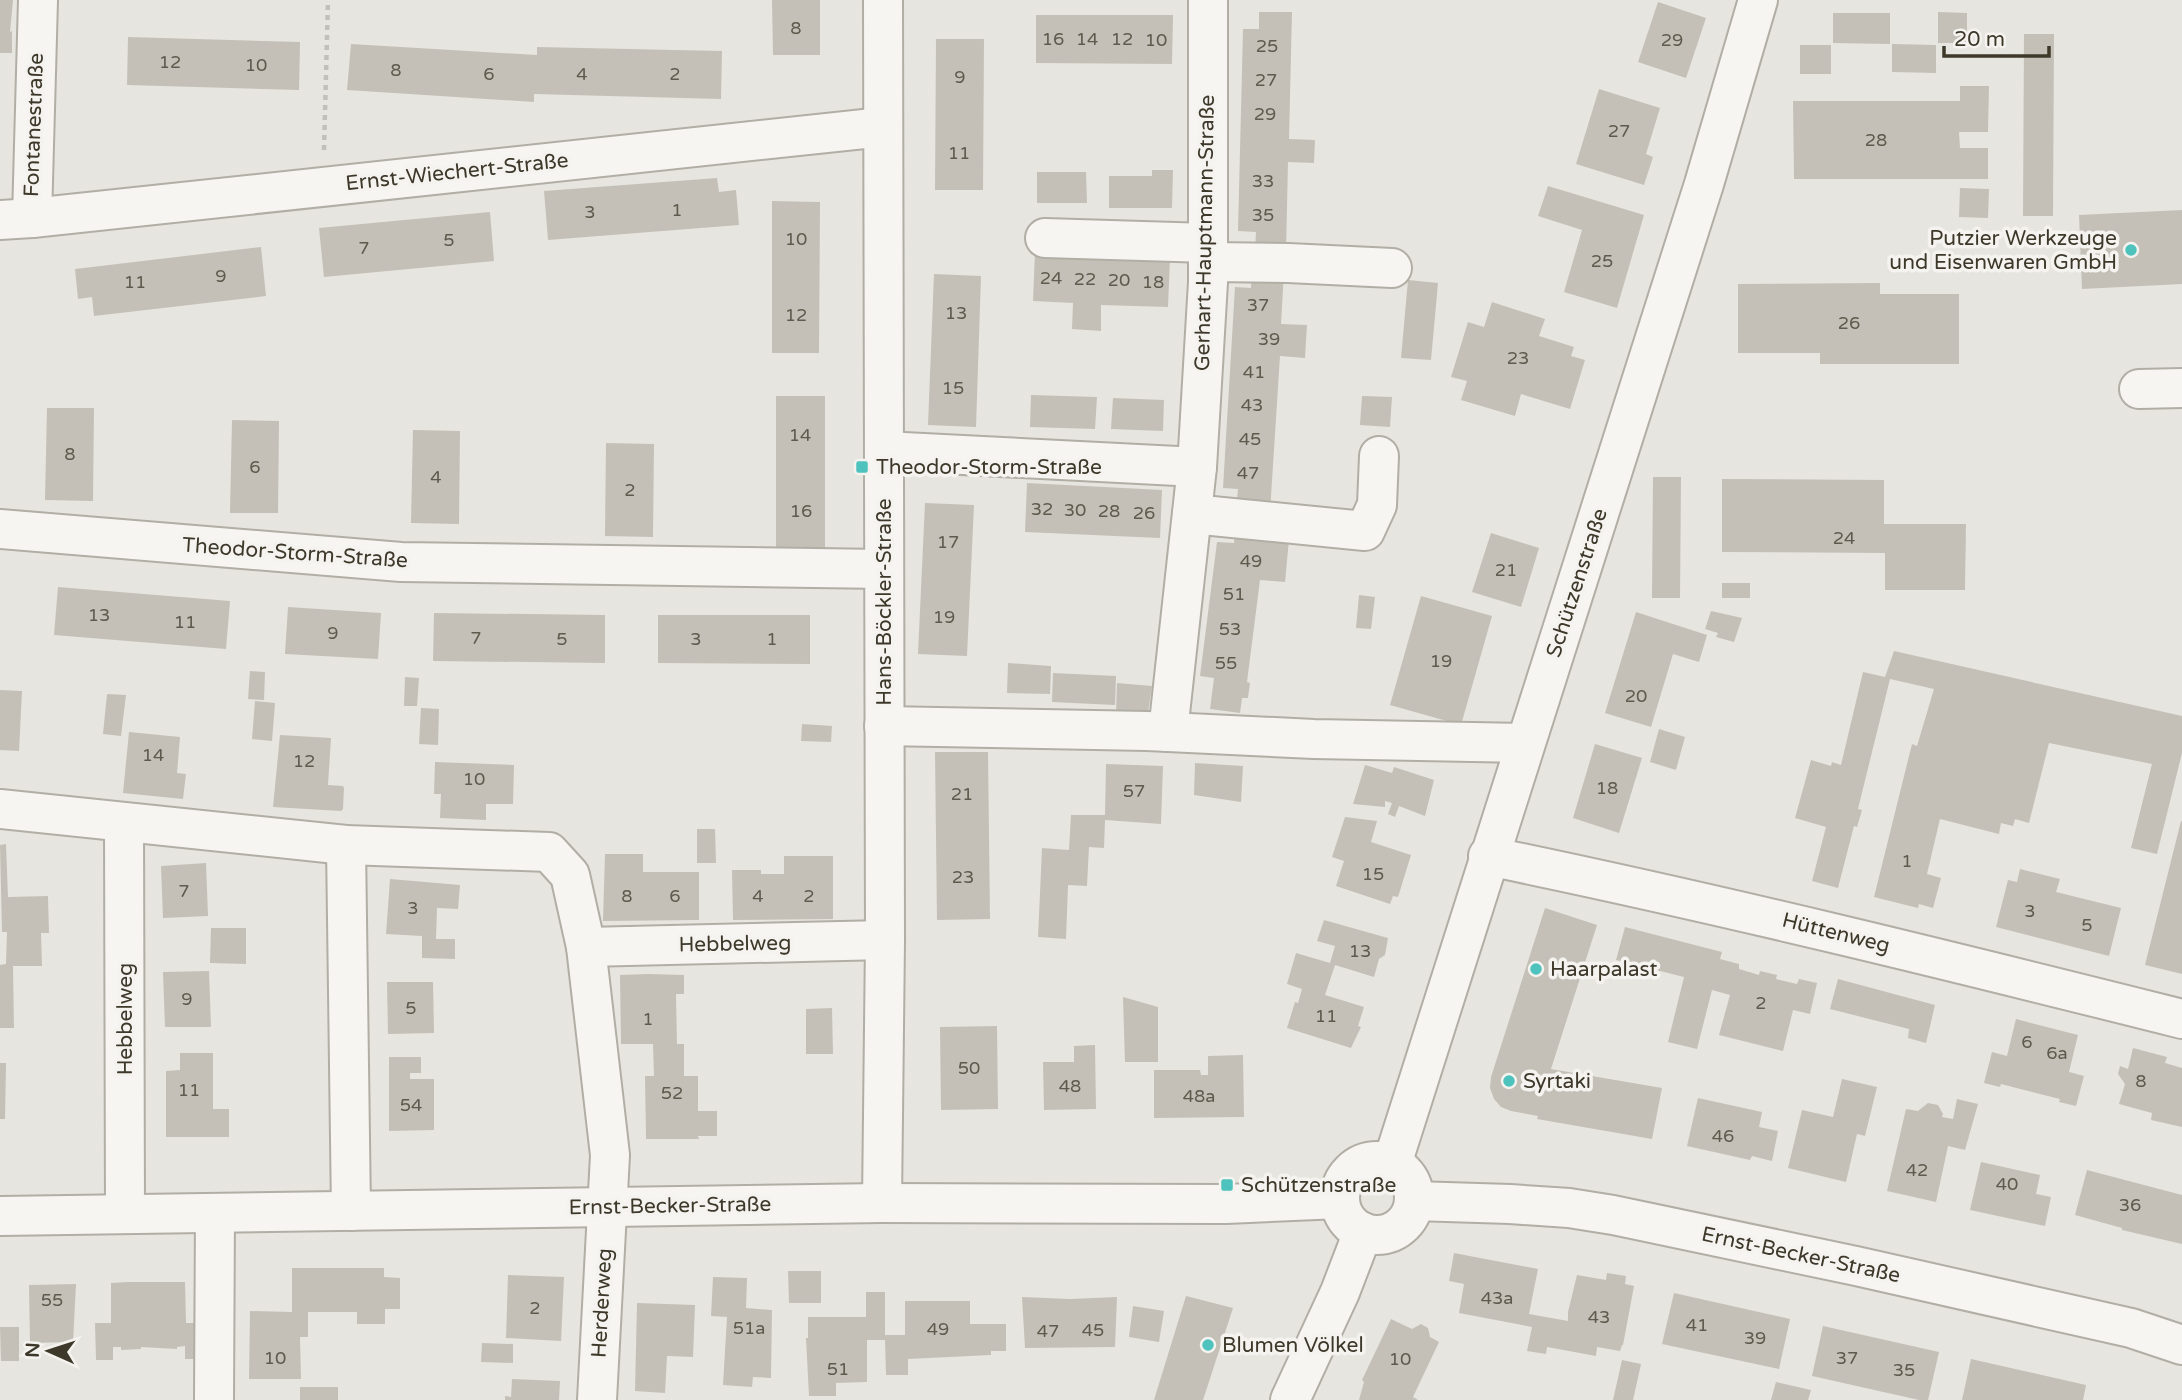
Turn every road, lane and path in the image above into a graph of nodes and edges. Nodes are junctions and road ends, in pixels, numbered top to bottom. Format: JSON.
{"nodes":[{"id":1,"x":38,"y":0,"type":"edge"},
{"id":2,"x":328,"y":0,"type":"edge"},
{"id":3,"x":883,"y":0,"type":"edge"},
{"id":4,"x":1208,"y":0,"type":"edge"},
{"id":5,"x":1758,"y":0,"type":"edge"},
{"id":6,"x":883,"y":127,"type":"junction"},
{"id":7,"x":323,"y":187,"type":"junction"},
{"id":8,"x":16,"y":219,"type":"edge"},
{"id":9,"x":1045,"y":238,"type":"dead end"},
{"id":10,"x":1208,"y":253,"type":"junction"},
{"id":11,"x":1392,"y":268,"type":"dead end"},
{"id":12,"x":2182,"y":388,"type":"edge"},
{"id":13,"x":2138,"y":389,"type":"dead end"},
{"id":14,"x":884,"y":451,"type":"junction"},
{"id":15,"x":1379,"y":456,"type":"dead end"},
{"id":16,"x":1197,"y":467,"type":"junction"},
{"id":17,"x":1192,"y":514,"type":"junction"},
{"id":18,"x":0,"y":529,"type":"edge"},
{"id":19,"x":884,"y":569,"type":"junction"},
{"id":20,"x":884,"y":726,"type":"junction"},
{"id":21,"x":1168,"y":732,"type":"junction"},
{"id":22,"x":1525,"y":743,"type":"junction"},
{"id":23,"x":0,"y":809,"type":"edge"},
{"id":24,"x":124,"y":823,"type":"junction"},
{"id":25,"x":346,"y":845,"type":"junction"},
{"id":26,"x":1488,"y":856,"type":"junction"},
{"id":27,"x":885,"y":940,"type":"junction"},
{"id":28,"x":586,"y":947,"type":"junction"},
{"id":29,"x":2182,"y":1019,"type":"edge"},
{"id":30,"x":1392,"y":1164,"type":"junction"},
{"id":31,"x":1340,"y":1199,"type":"junction"},
{"id":32,"x":1414,"y":1201,"type":"junction"},
{"id":33,"x":882,"y":1203,"type":"junction"},
{"id":34,"x":607,"y":1207,"type":"junction"},
{"id":35,"x":351,"y":1212,"type":"junction"},
{"id":36,"x":215,"y":1213,"type":"junction"},
{"id":37,"x":125,"y":1214,"type":"junction"},
{"id":38,"x":0,"y":1216,"type":"edge"},
{"id":39,"x":1363,"y":1232,"type":"junction"},
{"id":40,"x":2182,"y":1345,"type":"edge"},
{"id":41,"x":214,"y":1400,"type":"edge"},
{"id":42,"x":597,"y":1400,"type":"edge"},
{"id":43,"x":1290,"y":1400,"type":"edge"}],
"edges":[{"from":1,"to":8,"type":"street","name":"Fontanestraße"},
{"from":2,"to":7,"type":"path"},
{"from":3,"to":6,"type":"street","name":"Hans-Böckler-Straße"},
{"from":4,"to":10,"type":"street","name":"Gerhart-Hauptmann-Straße"},
{"from":5,"to":22,"type":"street","name":"Schützenstraße"},
{"from":6,"to":7,"type":"street","name":"Ernst-Wiechert-Straße"},
{"from":6,"to":14,"type":"street","name":"Hans-Böckler-Straße"},
{"from":7,"to":8,"type":"street","name":"Ernst-Wiechert-Straße"},
{"from":9,"to":10,"type":"street"},
{"from":10,"to":11,"type":"street"},
{"from":10,"to":16,"type":"street","name":"Gerhart-Hauptmann-Straße"},
{"from":12,"to":13,"type":"street"},
{"from":14,"to":16,"type":"street"},
{"from":14,"to":19,"type":"street","name":"Hans-Böckler-Straße"},
{"from":15,"to":17,"type":"street"},
{"from":16,"to":17,"type":"street","name":"Gerhart-Hauptmann-Straße"},
{"from":17,"to":21,"type":"street","name":"Gerhart-Hauptmann-Straße"},
{"from":18,"to":19,"type":"street","name":"Theodor-Storm-Straße"},
{"from":19,"to":20,"type":"street","name":"Hans-Böckler-Straße"},
{"from":20,"to":21,"type":"street"},
{"from":20,"to":27,"type":"street","name":"Hans-Böckler-Straße"},
{"from":21,"to":22,"type":"street"},
{"from":22,"to":26,"type":"street","name":"Schützenstraße"},
{"from":23,"to":24,"type":"street"},
{"from":24,"to":25,"type":"street"},
{"from":24,"to":37,"type":"street","name":"Hebbelweg"},
{"from":25,"to":28,"type":"street"},
{"from":25,"to":35,"type":"street"},
{"from":26,"to":29,"type":"street","name":"Hüttenweg"},
{"from":26,"to":30,"type":"street","name":"Schützenstraße"},
{"from":27,"to":28,"type":"street","name":"Hebbelweg"},
{"from":27,"to":33,"type":"street","name":"Hans-Böckler-Straße"},
{"from":28,"to":34,"type":"street"},
{"from":30,"to":31,"type":"street"},
{"from":30,"to":32,"type":"street"},
{"from":31,"to":33,"type":"street","name":"Ernst-Becker-Straße"},
{"from":31,"to":39,"type":"street"},
{"from":32,"to":39,"type":"street"},
{"from":32,"to":40,"type":"street","name":"Ernst-Becker-Straße"},
{"from":33,"to":34,"type":"street","name":"Ernst-Becker-Straße"},
{"from":34,"to":35,"type":"street","name":"Ernst-Becker-Straße"},
{"from":34,"to":42,"type":"street","name":"Herderweg"},
{"from":35,"to":36,"type":"street","name":"Ernst-Becker-Straße"},
{"from":36,"to":37,"type":"street","name":"Ernst-Becker-Straße"},
{"from":36,"to":41,"type":"street"},
{"from":37,"to":38,"type":"street","name":"Ernst-Becker-Straße"},
{"from":39,"to":43,"type":"street"}]}
